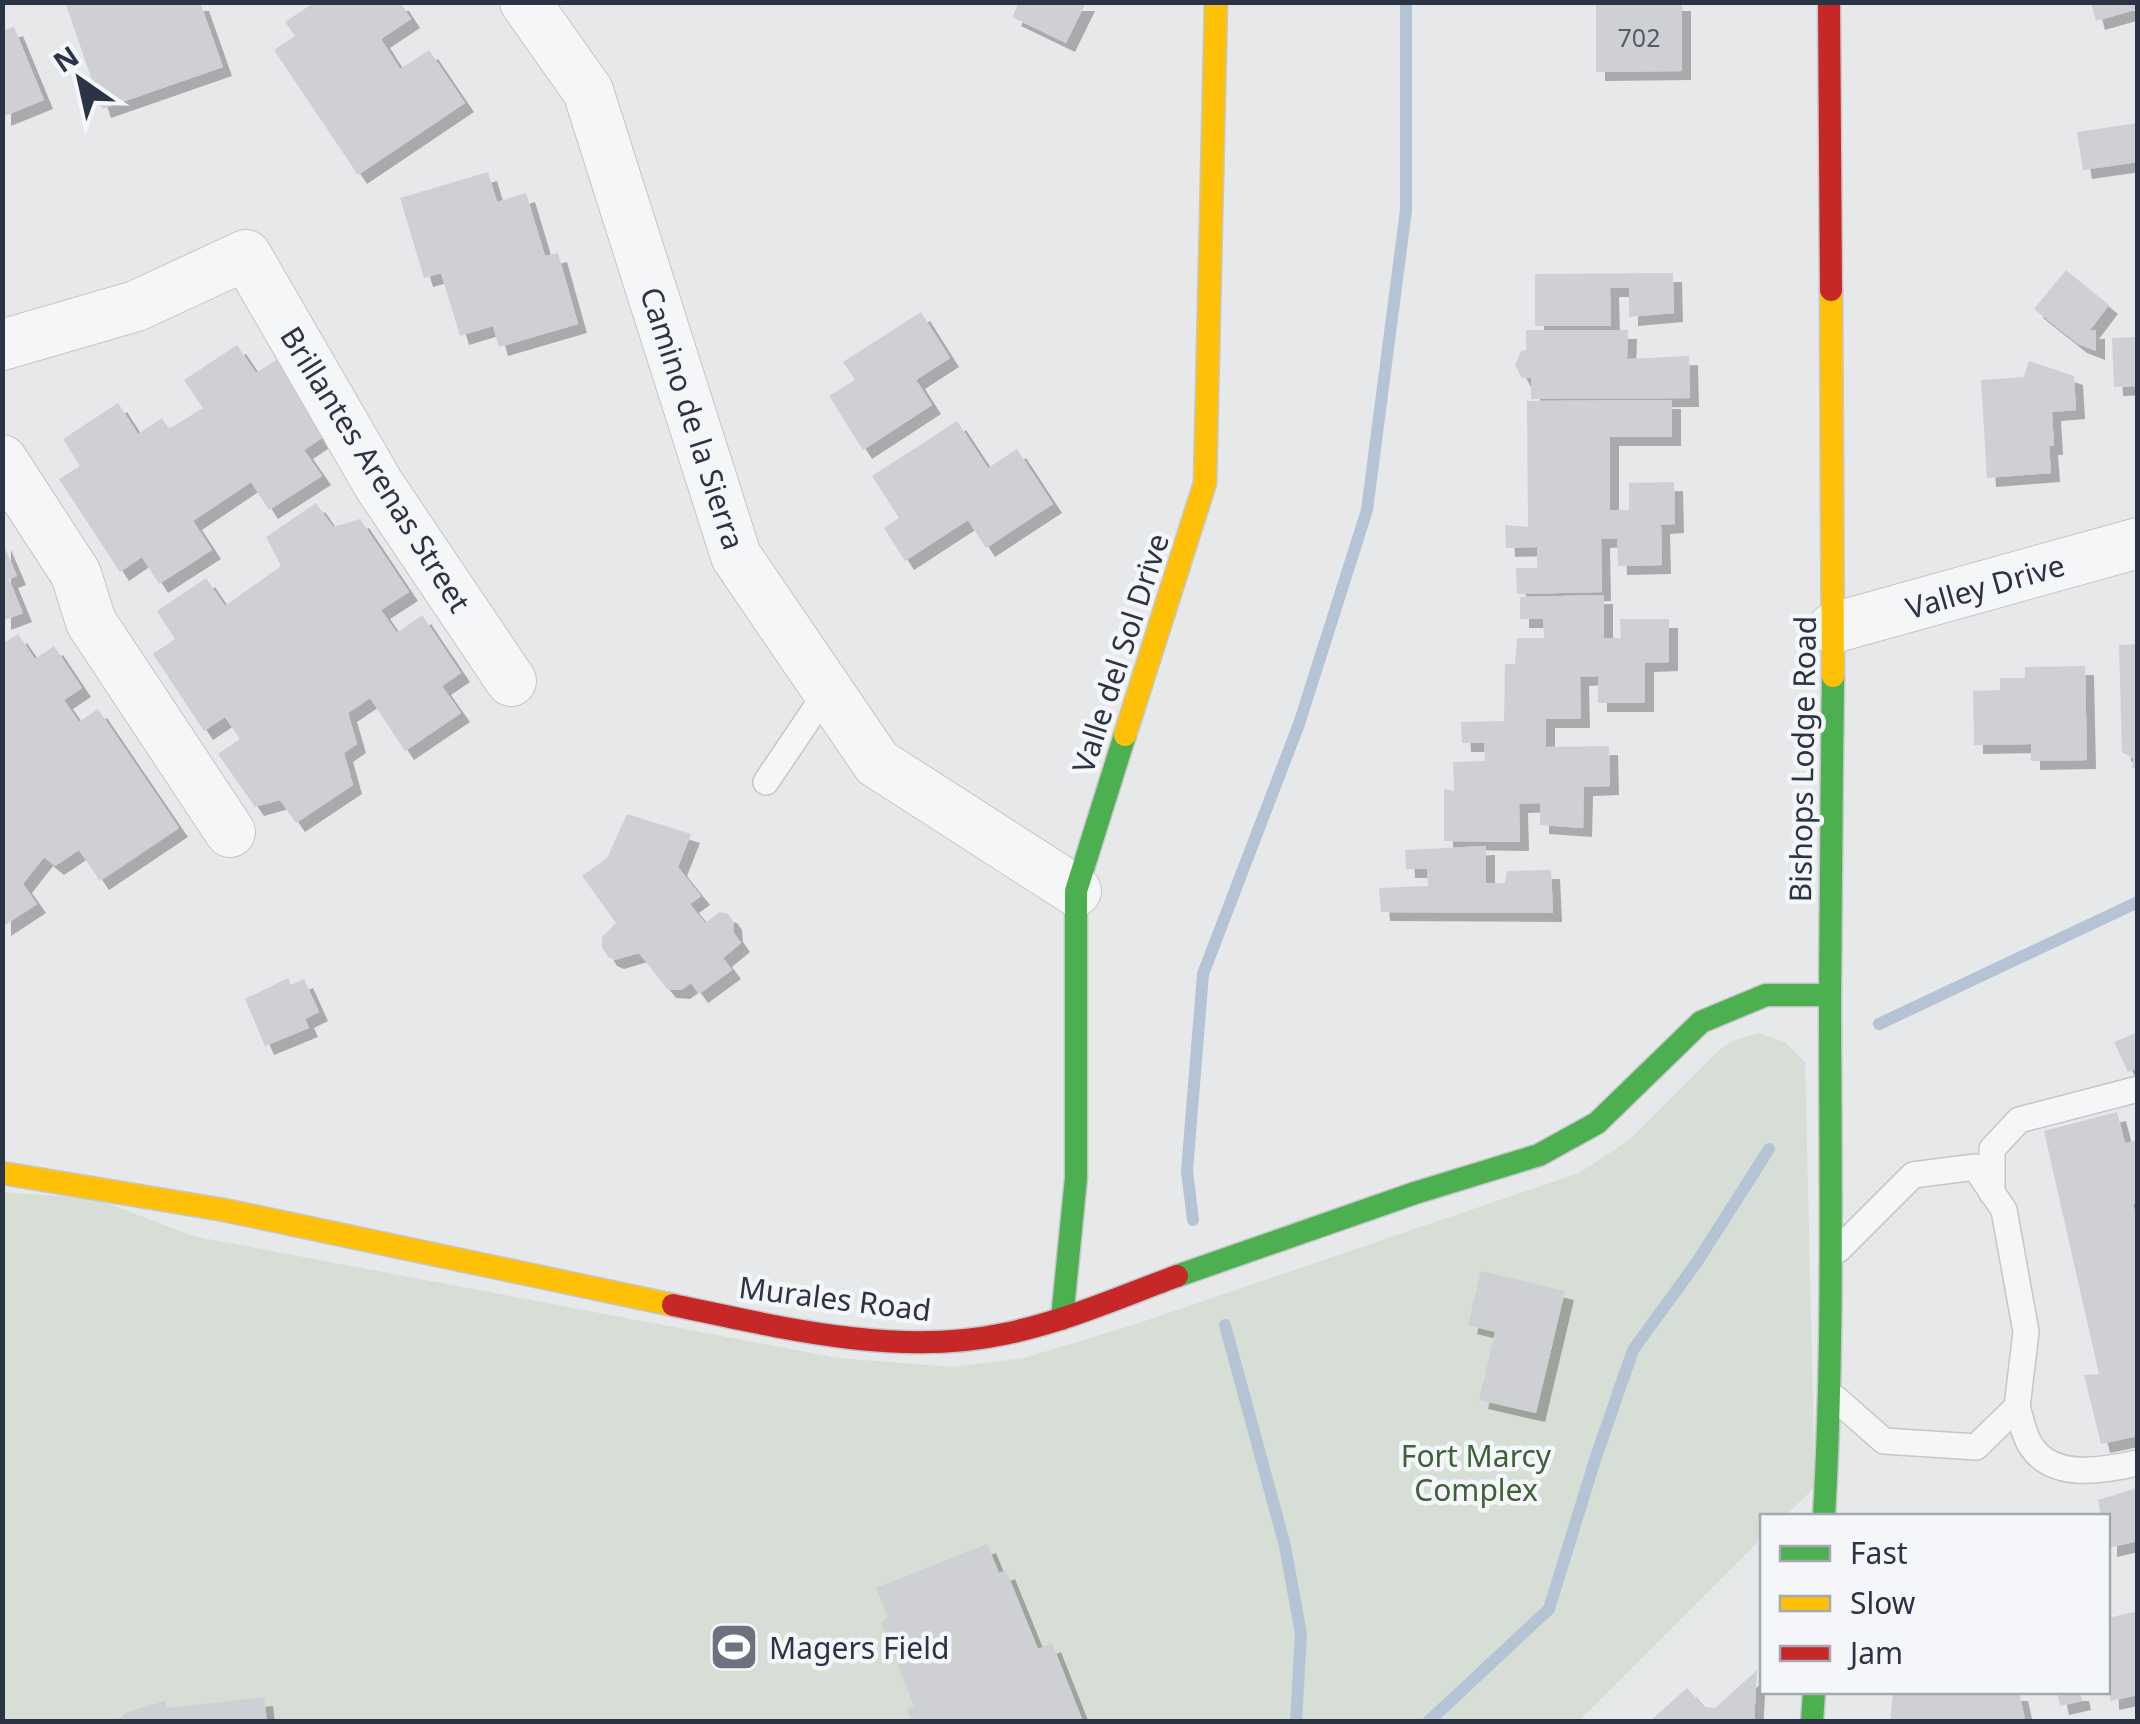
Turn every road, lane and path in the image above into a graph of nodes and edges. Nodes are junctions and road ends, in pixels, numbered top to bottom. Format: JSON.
{"nodes":[{"id":1,"x":525,"y":2,"type":"edge"},
{"id":2,"x":1216,"y":2,"type":"edge"},
{"id":3,"x":1829,"y":2,"type":"edge"},
{"id":4,"x":2,"y":344,"type":"edge"},
{"id":5,"x":2,"y":460,"type":"edge"},
{"id":6,"x":2138,"y":543,"type":"edge"},
{"id":7,"x":1833,"y":628,"type":"junction"},
{"id":8,"x":511,"y":680,"type":"dead end"},
{"id":9,"x":828,"y":690,"type":"junction"},
{"id":10,"x":766,"y":782,"type":"dead end"},
{"id":11,"x":230,"y":832,"type":"dead end"},
{"id":12,"x":1076,"y":891,"type":"junction"},
{"id":13,"x":1830,"y":995,"type":"junction"},
{"id":14,"x":2138,"y":1089,"type":"edge"},
{"id":15,"x":2,"y":1173,"type":"edge"},
{"id":16,"x":1992,"y":1193,"type":"junction"},
{"id":17,"x":1833,"y":1256,"type":"junction"},
{"id":18,"x":1062,"y":1319,"type":"junction"},
{"id":19,"x":1831,"y":1394,"type":"junction"},
{"id":20,"x":2016,"y":1407,"type":"junction"},
{"id":21,"x":2138,"y":1463,"type":"edge"},
{"id":22,"x":1824,"y":1514,"type":"edge"},
{"id":23,"x":1814,"y":1694,"type":"edge"},
{"id":24,"x":1812,"y":1722,"type":"edge"}],
"edges":[{"from":1,"to":9,"type":"street","name":"Camino de la Sierra"},
{"from":2,"to":12,"type":"street","name":"Valle del Sol Drive"},
{"from":3,"to":7,"type":"street","name":"Bishops Lodge Road"},
{"from":4,"to":8,"type":"street","name":"Brillantes Arenas Street"},
{"from":5,"to":11,"type":"street"},
{"from":6,"to":7,"type":"street","name":"Valley Drive"},
{"from":7,"to":13,"type":"street","name":"Bishops Lodge Road"},
{"from":9,"to":10,"type":"lane"},
{"from":9,"to":12,"type":"street","name":"Camino de la Sierra"},
{"from":12,"to":18,"type":"street","name":"Valle del Sol Drive"},
{"from":13,"to":17,"type":"street","name":"Bishops Lodge Road"},
{"from":13,"to":18,"type":"street","name":"Murales Road"},
{"from":14,"to":16,"type":"lane"},
{"from":15,"to":18,"type":"street","name":"Murales Road"},
{"from":16,"to":17,"type":"lane"},
{"from":16,"to":20,"type":"lane"},
{"from":17,"to":19,"type":"street","name":"Bishops Lodge Road"},
{"from":19,"to":20,"type":"lane"},
{"from":19,"to":22,"type":"street","name":"Bishops Lodge Road"},
{"from":20,"to":21,"type":"lane"},
{"from":23,"to":24,"type":"street"}]}
